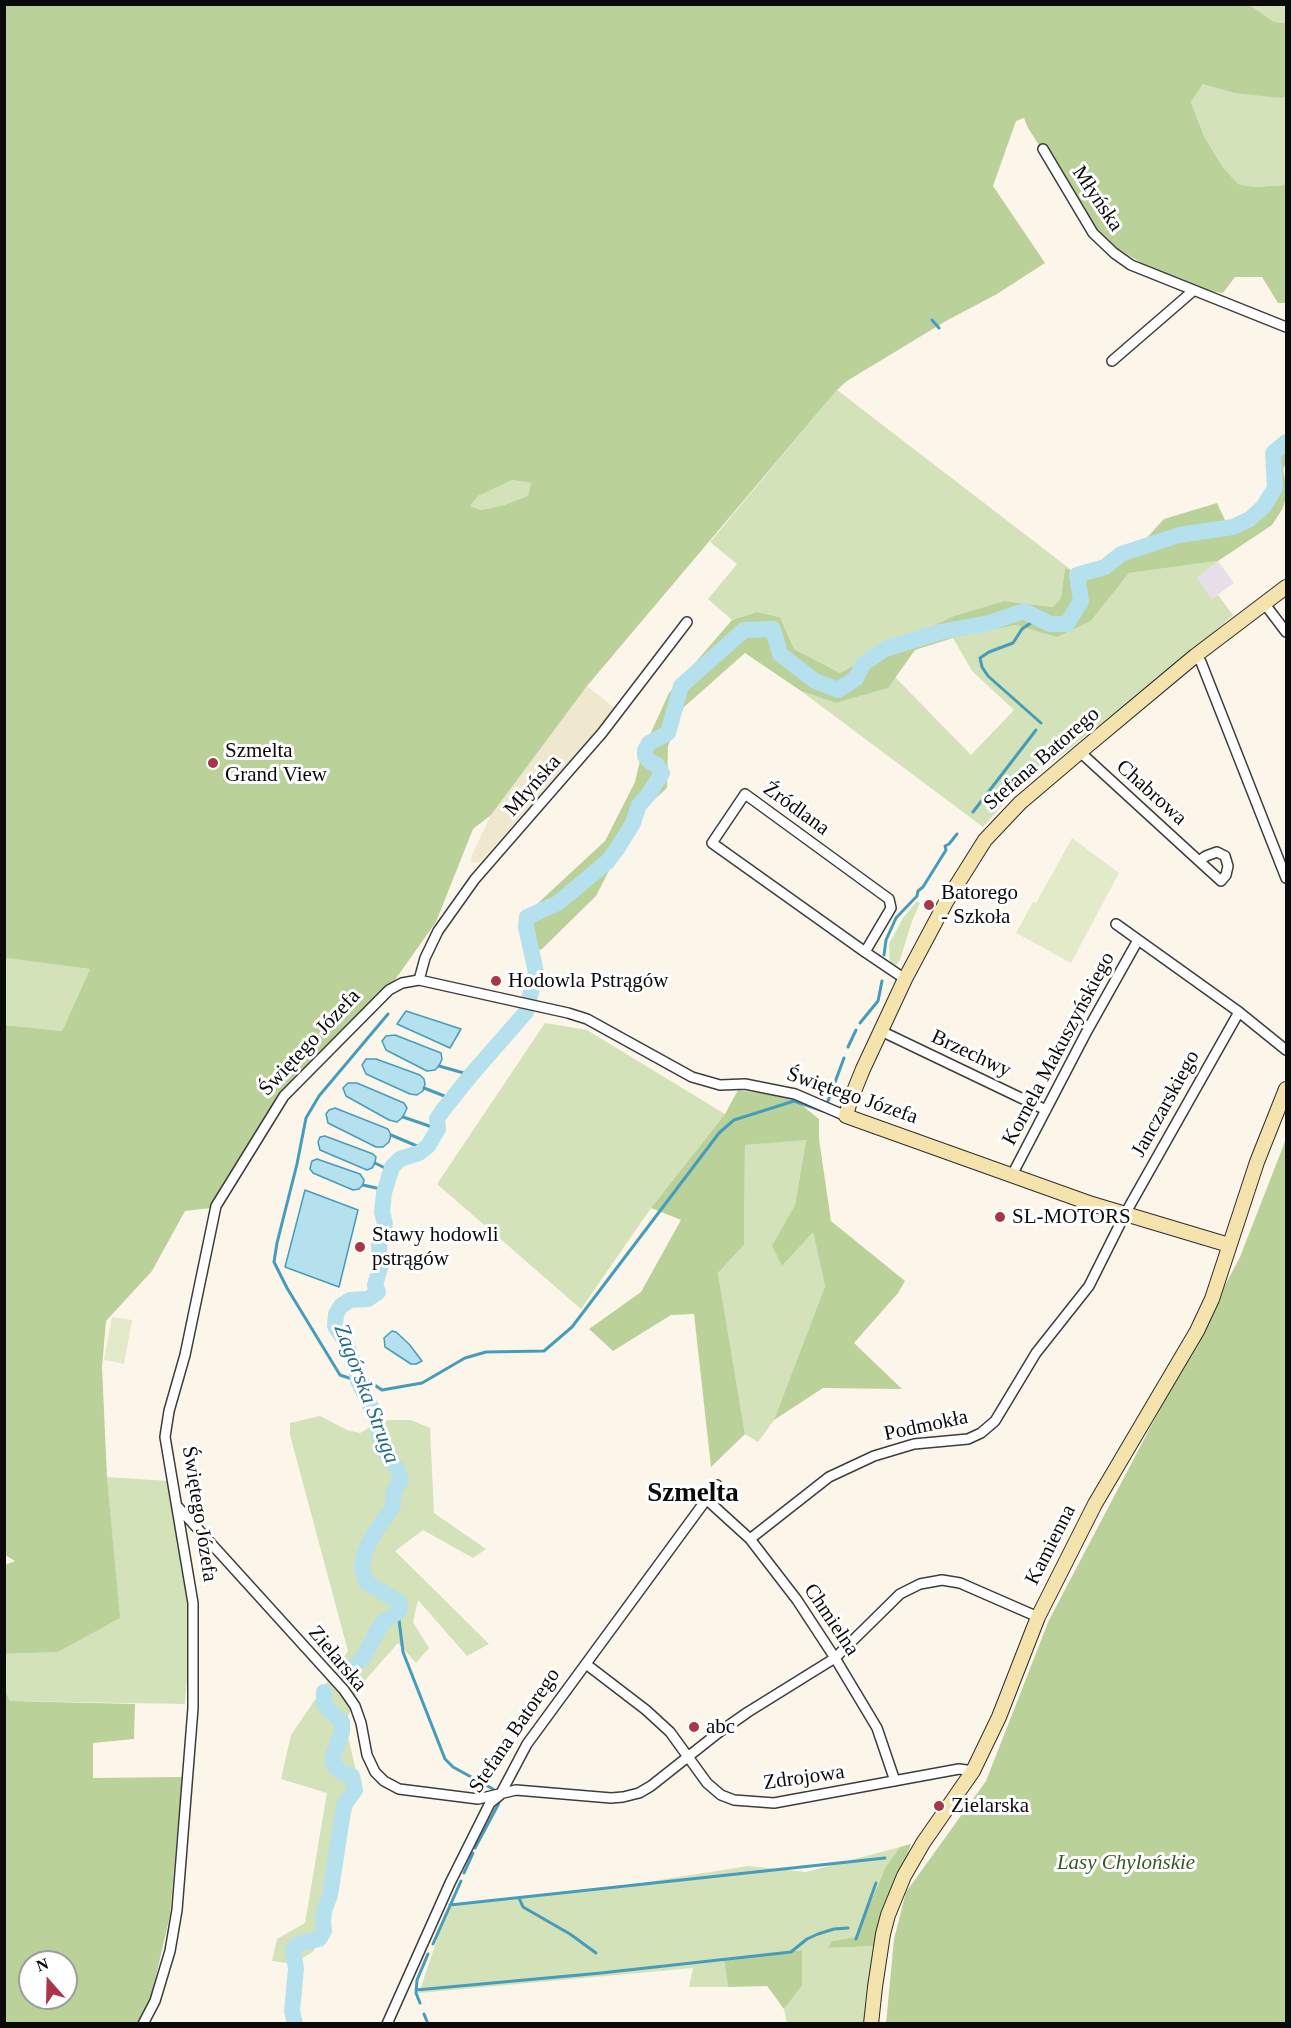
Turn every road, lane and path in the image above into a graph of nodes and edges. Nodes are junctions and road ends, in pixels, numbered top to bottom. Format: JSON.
{"nodes":[{"id":1,"x":1042,"y":149,"type":"dead end"},
{"id":2,"x":1193,"y":291,"type":"junction"},
{"id":3,"x":1287,"y":327,"type":"edge"},
{"id":4,"x":1112,"y":361,"type":"dead end"},
{"id":5,"x":1287,"y":587,"type":"edge"},
{"id":6,"x":1264,"y":603,"type":"junction"},
{"id":7,"x":687,"y":622,"type":"dead end"},
{"id":8,"x":1287,"y":632,"type":"edge"},
{"id":9,"x":1195,"y":656,"type":"junction"},
{"id":10,"x":1080,"y":752,"type":"junction"},
{"id":11,"x":1199,"y":861,"type":"dead end"},
{"id":12,"x":1287,"y":878,"type":"edge"},
{"id":13,"x":1116,"y":924,"type":"dead end"},
{"id":14,"x":1138,"y":940,"type":"junction"},
{"id":15,"x":865,"y":952,"type":"junction"},
{"id":16,"x":905,"y":979,"type":"junction"},
{"id":17,"x":419,"y":980,"type":"junction"},
{"id":18,"x":1239,"y":1012,"type":"junction"},
{"id":19,"x":881,"y":1031,"type":"junction"},
{"id":20,"x":1287,"y":1050,"type":"edge"},
{"id":21,"x":1287,"y":1089,"type":"edge"},
{"id":22,"x":1046,"y":1110,"type":"junction"},
{"id":23,"x":846,"y":1116,"type":"junction"},
{"id":24,"x":1012,"y":1175,"type":"junction"},
{"id":25,"x":1125,"y":1214,"type":"junction"},
{"id":26,"x":1229,"y":1245,"type":"junction"},
{"id":27,"x":717,"y":1485,"type":"dead end"},
{"id":28,"x":706,"y":1499,"type":"junction"},
{"id":29,"x":178,"y":1507,"type":"junction"},
{"id":30,"x":750,"y":1539,"type":"junction"},
{"id":31,"x":1038,"y":1617,"type":"junction"},
{"id":32,"x":835,"y":1658,"type":"junction"},
{"id":33,"x":586,"y":1664,"type":"junction"},
{"id":34,"x":688,"y":1756,"type":"junction"},
{"id":35,"x":973,"y":1771,"type":"junction"},
{"id":36,"x":895,"y":1781,"type":"junction"},
{"id":37,"x":500,"y":1795,"type":"junction"},
{"id":38,"x":143,"y":2024,"type":"edge"},
{"id":39,"x":387,"y":2024,"type":"edge"},
{"id":40,"x":871,"y":2024,"type":"edge"}],
"edges":[{"from":1,"to":2,"type":"street","name":"Młyńska"},
{"from":2,"to":3,"type":"street","name":"Młyńska"},
{"from":2,"to":4,"type":"street"},
{"from":5,"to":6,"type":"street","name":"Stefana Batorego"},
{"from":6,"to":8,"type":"street"},
{"from":6,"to":9,"type":"street","name":"Stefana Batorego"},
{"from":7,"to":17,"type":"street","name":"Młyńska"},
{"from":9,"to":10,"type":"street","name":"Stefana Batorego"},
{"from":9,"to":12,"type":"street"},
{"from":10,"to":11,"type":"street","name":"Chabrowa"},
{"from":10,"to":16,"type":"street","name":"Stefana Batorego"},
{"from":13,"to":14,"type":"street"},
{"from":14,"to":18,"type":"street"},
{"from":14,"to":22,"type":"street","name":"Kornela Makuszyńskiego"},
{"from":15,"to":15,"type":"street","name":"Źródlana"},
{"from":15,"to":16,"type":"street","name":"Źródlana"},
{"from":16,"to":19,"type":"street","name":"Stefana Batorego"},
{"from":17,"to":23,"type":"street","name":"Świętego Józefa"},
{"from":17,"to":29,"type":"street","name":"Świętego Józefa"},
{"from":18,"to":20,"type":"street"},
{"from":18,"to":25,"type":"street","name":"Janczarskiego"},
{"from":19,"to":22,"type":"street","name":"Brzechwy"},
{"from":19,"to":23,"type":"street","name":"Stefana Batorego"},
{"from":21,"to":26,"type":"street","name":"Kamienna"},
{"from":22,"to":24,"type":"street","name":"Kornela Makuszyńskiego"},
{"from":23,"to":24,"type":"street","name":"Świętego Józefa"},
{"from":24,"to":25,"type":"street","name":"Świętego Józefa"},
{"from":25,"to":26,"type":"street","name":"Świętego Józefa"},
{"from":25,"to":30,"type":"street","name":"Podmokła"},
{"from":26,"to":31,"type":"street","name":"Kamienna"},
{"from":27,"to":28,"type":"street","name":"Stefana Batorego"},
{"from":28,"to":30,"type":"street","name":"Chmielna"},
{"from":28,"to":33,"type":"street","name":"Stefana Batorego"},
{"from":29,"to":37,"type":"street","name":"Zielarska"},
{"from":29,"to":38,"type":"street","name":"Świętego Józefa"},
{"from":30,"to":32,"type":"street","name":"Chmielna"},
{"from":31,"to":32,"type":"street","name":"Zielarska"},
{"from":31,"to":35,"type":"street","name":"Kamienna"},
{"from":32,"to":34,"type":"street","name":"Zielarska"},
{"from":32,"to":36,"type":"street","name":"Chmielna"},
{"from":33,"to":34,"type":"street","name":"Zdrojowa"},
{"from":33,"to":37,"type":"street","name":"Stefana Batorego"},
{"from":34,"to":36,"type":"street","name":"Zdrojowa"},
{"from":34,"to":37,"type":"street","name":"Zielarska"},
{"from":35,"to":36,"type":"street","name":"Zdrojowa"},
{"from":35,"to":40,"type":"street","name":"Kamienna"},
{"from":37,"to":39,"type":"street","name":"Stefana Batorego"}]}
